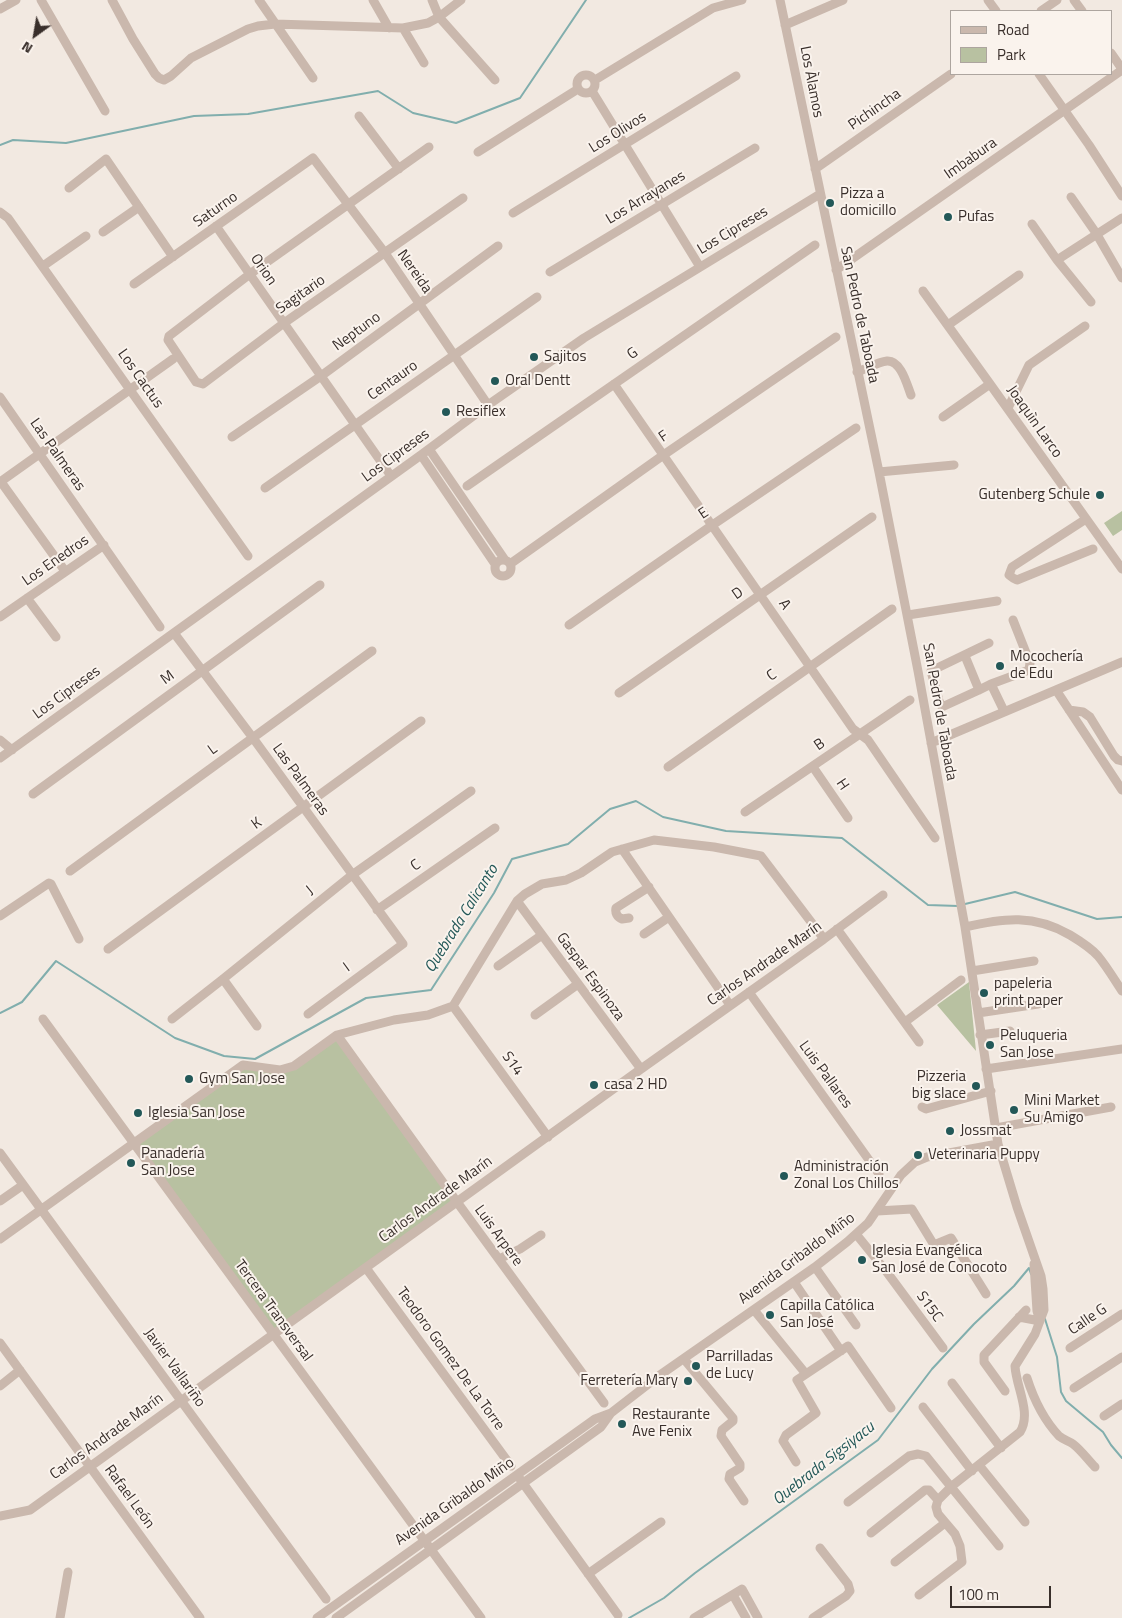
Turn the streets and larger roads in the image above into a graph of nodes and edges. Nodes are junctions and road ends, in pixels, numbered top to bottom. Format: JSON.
{"nodes":[{"id":1,"x":16,"y":0,"type":"edge"},
{"id":2,"x":41,"y":0,"type":"edge"},
{"id":3,"x":112,"y":0,"type":"edge"},
{"id":4,"x":259,"y":0,"type":"edge"},
{"id":5,"x":373,"y":0,"type":"edge"},
{"id":6,"x":432,"y":0,"type":"edge"},
{"id":7,"x":461,"y":0,"type":"edge"},
{"id":8,"x":742,"y":0,"type":"edge"},
{"id":9,"x":780,"y":0,"type":"edge"},
{"id":10,"x":843,"y":0,"type":"edge"},
{"id":11,"x":1057,"y":0,"type":"edge"},
{"id":12,"x":0,"y":9,"type":"edge"},
{"id":13,"x":1042,"y":10,"type":"edge"},
{"id":14,"x":439,"y":17,"type":"junction"},
{"id":15,"x":275,"y":24,"type":"junction"},
{"id":16,"x":786,"y":25,"type":"junction"},
{"id":17,"x":388,"y":28,"type":"junction"},
{"id":18,"x":403,"y":28,"type":"junction"},
{"id":19,"x":1112,"y":54,"type":"edge"},
{"id":20,"x":424,"y":63,"type":"dead end"},
{"id":21,"x":1122,"y":69,"type":"edge"},
{"id":22,"x":950,"y":75,"type":"edge"},
{"id":23,"x":1040,"y":75,"type":"edge"},
{"id":24,"x":736,"y":76,"type":"dead end"},
{"id":25,"x":313,"y":78,"type":"dead end"},
{"id":26,"x":495,"y":80,"type":"dead end"},
{"id":27,"x":595,"y":80,"type":"junction"},
{"id":28,"x":578,"y":88,"type":"junction"},
{"id":29,"x":592,"y":91,"type":"junction"},
{"id":30,"x":105,"y":111,"type":"dead end"},
{"id":31,"x":1065,"y":111,"type":"junction"},
{"id":32,"x":359,"y":116,"type":"dead end"},
{"id":33,"x":625,"y":145,"type":"junction"},
{"id":34,"x":429,"y":147,"type":"dead end"},
{"id":35,"x":755,"y":148,"type":"dead end"},
{"id":36,"x":478,"y":152,"type":"dead end"},
{"id":37,"x":313,"y":158,"type":"joint"},
{"id":38,"x":398,"y":169,"type":"junction"},
{"id":39,"x":814,"y":169,"type":"junction"},
{"id":40,"x":70,"y":188,"type":"dead end"},
{"id":41,"x":820,"y":194,"type":"junction"},
{"id":42,"x":1122,"y":196,"type":"edge"},
{"id":43,"x":1071,"y":197,"type":"dead end"},
{"id":44,"x":463,"y":198,"type":"dead end"},
{"id":45,"x":349,"y":205,"type":"junction"},
{"id":46,"x":661,"y":205,"type":"junction"},
{"id":47,"x":139,"y":207,"type":"junction"},
{"id":48,"x":0,"y":212,"type":"edge"},
{"id":49,"x":513,"y":214,"type":"dead end"},
{"id":50,"x":1122,"y":218,"type":"edge"},
{"id":51,"x":1032,"y":224,"type":"dead end"},
{"id":52,"x":216,"y":226,"type":"junction"},
{"id":53,"x":104,"y":232,"type":"dead end"},
{"id":54,"x":1096,"y":233,"type":"junction"},
{"id":55,"x":86,"y":236,"type":"dead end"},
{"id":56,"x":815,"y":245,"type":"dead end"},
{"id":57,"x":498,"y":246,"type":"dead end"},
{"id":58,"x":385,"y":253,"type":"junction"},
{"id":59,"x":173,"y":257,"type":"junction"},
{"id":60,"x":1057,"y":260,"type":"junction"},
{"id":61,"x":43,"y":266,"type":"junction"},
{"id":62,"x":700,"y":267,"type":"junction"},
{"id":63,"x":836,"y":270,"type":"junction"},
{"id":64,"x":550,"y":272,"type":"dead end"},
{"id":65,"x":250,"y":274,"type":"junction"},
{"id":66,"x":1020,"y":275,"type":"dead end"},
{"id":67,"x":1122,"y":278,"type":"edge"},
{"id":68,"x":134,"y":284,"type":"dead end"},
{"id":69,"x":922,"y":292,"type":"dead end"},
{"id":70,"x":537,"y":297,"type":"dead end"},
{"id":71,"x":1091,"y":302,"type":"dead end"},
{"id":72,"x":419,"y":303,"type":"junction"},
{"id":73,"x":284,"y":323,"type":"junction"},
{"id":74,"x":948,"y":326,"type":"junction"},
{"id":75,"x":1085,"y":326,"type":"dead end"},
{"id":76,"x":836,"y":337,"type":"dead end"},
{"id":77,"x":454,"y":356,"type":"junction"},
{"id":78,"x":173,"y":359,"type":"dead end"},
{"id":79,"x":857,"y":372,"type":"junction"},
{"id":80,"x":321,"y":376,"type":"junction"},
{"id":81,"x":614,"y":384,"type":"junction"},
{"id":82,"x":990,"y":384,"type":"junction"},
{"id":83,"x":130,"y":389,"type":"junction"},
{"id":84,"x":911,"y":395,"type":"dead end"},
{"id":85,"x":0,"y":397,"type":"edge"},
{"id":86,"x":488,"y":405,"type":"junction"},
{"id":87,"x":1008,"y":408,"type":"junction"},
{"id":88,"x":943,"y":417,"type":"dead end"},
{"id":89,"x":355,"y":425,"type":"junction"},
{"id":90,"x":856,"y":428,"type":"dead end"},
{"id":91,"x":232,"y":437,"type":"dead end"},
{"id":92,"x":429,"y":449,"type":"junction"},
{"id":93,"x":40,"y":453,"type":"junction"},
{"id":94,"x":421,"y":455,"type":"junction"},
{"id":95,"x":662,"y":456,"type":"junction"},
{"id":96,"x":954,"y":465,"type":"dead end"},
{"id":97,"x":879,"y":472,"type":"junction"},
{"id":98,"x":391,"y":476,"type":"junction"},
{"id":99,"x":0,"y":482,"type":"edge"},
{"id":100,"x":467,"y":486,"type":"dead end"},
{"id":101,"x":265,"y":488,"type":"dead end"},
{"id":102,"x":872,"y":517,"type":"dead end"},
{"id":103,"x":1086,"y":519,"type":"junction"},
{"id":104,"x":711,"y":526,"type":"junction"},
{"id":105,"x":104,"y":545,"type":"junction"},
{"id":106,"x":1093,"y":549,"type":"dead end"},
{"id":107,"x":248,"y":556,"type":"dead end"},
{"id":108,"x":507,"y":562,"type":"junction"},
{"id":109,"x":495,"y":564,"type":"junction"},
{"id":110,"x":1122,"y":569,"type":"edge"},
{"id":111,"x":65,"y":572,"type":"junction"},
{"id":112,"x":320,"y":585,"type":"dead end"},
{"id":113,"x":761,"y":595,"type":"junction"},
{"id":114,"x":28,"y":598,"type":"junction"},
{"id":115,"x":997,"y":601,"type":"dead end"},
{"id":116,"x":892,"y":609,"type":"dead end"},
{"id":117,"x":908,"y":615,"type":"junction"},
{"id":118,"x":0,"y":617,"type":"edge"},
{"id":119,"x":1013,"y":620,"type":"dead end"},
{"id":120,"x":569,"y":625,"type":"dead end"},
{"id":121,"x":160,"y":627,"type":"dead end"},
{"id":122,"x":174,"y":633,"type":"junction"},
{"id":123,"x":56,"y":637,"type":"dead end"},
{"id":124,"x":989,"y":643,"type":"dead end"},
{"id":125,"x":372,"y":651,"type":"dead end"},
{"id":126,"x":965,"y":656,"type":"junction"},
{"id":127,"x":1122,"y":662,"type":"edge"},
{"id":128,"x":809,"y":666,"type":"junction"},
{"id":129,"x":203,"y":670,"type":"junction"},
{"id":130,"x":992,"y":684,"type":"junction"},
{"id":131,"x":979,"y":690,"type":"junction"},
{"id":132,"x":1056,"y":690,"type":"junction"},
{"id":133,"x":619,"y":693,"type":"dead end"},
{"id":134,"x":910,"y":700,"type":"dead end"},
{"id":135,"x":1069,"y":710,"type":"junction"},
{"id":136,"x":1004,"y":711,"type":"junction"},
{"id":137,"x":421,"y":721,"type":"dead end"},
{"id":138,"x":860,"y":734,"type":"junction"},
{"id":139,"x":253,"y":738,"type":"junction"},
{"id":140,"x":0,"y":740,"type":"edge"},
{"id":141,"x":931,"y":743,"type":"junction"},
{"id":142,"x":12,"y":750,"type":"junction"},
{"id":143,"x":0,"y":758,"type":"edge"},
{"id":144,"x":1122,"y":761,"type":"edge"},
{"id":145,"x":668,"y":767,"type":"dead end"},
{"id":146,"x":813,"y":767,"type":"junction"},
{"id":147,"x":1122,"y":790,"type":"edge"},
{"id":148,"x":471,"y":791,"type":"dead end"},
{"id":149,"x":32,"y":794,"type":"dead end"},
{"id":150,"x":303,"y":807,"type":"junction"},
{"id":151,"x":745,"y":812,"type":"dead end"},
{"id":152,"x":848,"y":818,"type":"dead end"},
{"id":153,"x":496,"y":828,"type":"dead end"},
{"id":154,"x":935,"y":838,"type":"dead end"},
{"id":155,"x":622,"y":849,"type":"junction"},
{"id":156,"x":70,"y":871,"type":"dead end"},
{"id":157,"x":352,"y":875,"type":"junction"},
{"id":158,"x":649,"y":887,"type":"junction"},
{"id":159,"x":883,"y":895,"type":"dead end"},
{"id":160,"x":517,"y":901,"type":"junction"},
{"id":161,"x":377,"y":910,"type":"junction"},
{"id":162,"x":0,"y":916,"type":"edge"},
{"id":163,"x":670,"y":917,"type":"junction"},
{"id":164,"x":629,"y":918,"type":"dead end"},
{"id":165,"x":965,"y":927,"type":"junction"},
{"id":166,"x":837,"y":929,"type":"junction"},
{"id":167,"x":644,"y":934,"type":"dead end"},
{"id":168,"x":542,"y":935,"type":"junction"},
{"id":169,"x":79,"y":939,"type":"dead end"},
{"id":170,"x":824,"y":939,"type":"junction"},
{"id":171,"x":403,"y":944,"type":"joint"},
{"id":172,"x":108,"y":949,"type":"dead end"},
{"id":173,"x":1034,"y":961,"type":"dead end"},
{"id":174,"x":498,"y":966,"type":"dead end"},
{"id":175,"x":972,"y":971,"type":"junction"},
{"id":176,"x":224,"y":980,"type":"junction"},
{"id":177,"x":961,"y":980,"type":"dead end"},
{"id":178,"x":578,"y":984,"type":"junction"},
{"id":179,"x":1122,"y":991,"type":"edge"},
{"id":180,"x":749,"y":992,"type":"junction"},
{"id":181,"x":1038,"y":1004,"type":"dead end"},
{"id":182,"x":730,"y":1005,"type":"junction"},
{"id":183,"x":454,"y":1006,"type":"junction"},
{"id":184,"x":978,"y":1013,"type":"junction"},
{"id":185,"x":308,"y":1014,"type":"dead end"},
{"id":186,"x":535,"y":1015,"type":"dead end"},
{"id":187,"x":43,"y":1019,"type":"dead end"},
{"id":188,"x":172,"y":1019,"type":"dead end"},
{"id":189,"x":905,"y":1022,"type":"junction"},
{"id":190,"x":258,"y":1026,"type":"dead end"},
{"id":191,"x":1010,"y":1031,"type":"dead end"},
{"id":192,"x":337,"y":1035,"type":"junction"},
{"id":193,"x":980,"y":1035,"type":"junction"},
{"id":194,"x":919,"y":1042,"type":"dead end"},
{"id":195,"x":1122,"y":1049,"type":"edge"},
{"id":196,"x":641,"y":1069,"type":"junction"},
{"id":197,"x":986,"y":1069,"type":"junction"},
{"id":198,"x":990,"y":1091,"type":"junction"},
{"id":199,"x":922,"y":1107,"type":"dead end"},
{"id":200,"x":1111,"y":1107,"type":"dead end"},
{"id":201,"x":996,"y":1128,"type":"junction"},
{"id":202,"x":548,"y":1137,"type":"junction"},
{"id":203,"x":133,"y":1142,"type":"junction"},
{"id":204,"x":998,"y":1144,"type":"junction"},
{"id":205,"x":0,"y":1153,"type":"edge"},
{"id":206,"x":879,"y":1174,"type":"dead end"},
{"id":207,"x":23,"y":1184,"type":"junction"},
{"id":208,"x":0,"y":1201,"type":"edge"},
{"id":209,"x":457,"y":1202,"type":"junction"},
{"id":210,"x":41,"y":1209,"type":"junction"},
{"id":211,"x":877,"y":1211,"type":"junction"},
{"id":212,"x":856,"y":1234,"type":"junction"},
{"id":213,"x":541,"y":1235,"type":"dead end"},
{"id":214,"x":0,"y":1239,"type":"edge"},
{"id":215,"x":499,"y":1259,"type":"junction"},
{"id":216,"x":815,"y":1267,"type":"junction"},
{"id":217,"x":366,"y":1268,"type":"junction"},
{"id":218,"x":794,"y":1282,"type":"junction"},
{"id":219,"x":986,"y":1294,"type":"dead end"},
{"id":220,"x":754,"y":1310,"type":"junction"},
{"id":221,"x":1026,"y":1310,"type":"dead end"},
{"id":222,"x":1122,"y":1314,"type":"edge"},
{"id":223,"x":1019,"y":1316,"type":"junction"},
{"id":224,"x":1040,"y":1321,"type":"junction"},
{"id":225,"x":856,"y":1325,"type":"dead end"},
{"id":226,"x":273,"y":1334,"type":"junction"},
{"id":227,"x":0,"y":1343,"type":"edge"},
{"id":228,"x":942,"y":1348,"type":"dead end"},
{"id":229,"x":1070,"y":1348,"type":"dead end"},
{"id":230,"x":841,"y":1351,"type":"junction"},
{"id":231,"x":1122,"y":1357,"type":"edge"},
{"id":232,"x":684,"y":1359,"type":"junction"},
{"id":233,"x":20,"y":1370,"type":"junction"},
{"id":234,"x":806,"y":1374,"type":"junction"},
{"id":235,"x":1027,"y":1378,"type":"dead end"},
{"id":236,"x":952,"y":1384,"type":"dead end"},
{"id":237,"x":0,"y":1386,"type":"edge"},
{"id":238,"x":1018,"y":1387,"type":"junction"},
{"id":239,"x":1074,"y":1388,"type":"dead end"},
{"id":240,"x":181,"y":1401,"type":"junction"},
{"id":241,"x":604,"y":1403,"type":"dead end"},
{"id":242,"x":1122,"y":1404,"type":"edge"},
{"id":243,"x":923,"y":1407,"type":"dead end"},
{"id":244,"x":890,"y":1408,"type":"dead end"},
{"id":245,"x":611,"y":1413,"type":"junction"},
{"id":246,"x":1024,"y":1413,"type":"junction"},
{"id":247,"x":1042,"y":1414,"type":"junction"},
{"id":248,"x":1104,"y":1416,"type":"dead end"},
{"id":249,"x":1000,"y":1448,"type":"junction"},
{"id":250,"x":796,"y":1462,"type":"dead end"},
{"id":251,"x":90,"y":1466,"type":"junction"},
{"id":252,"x":510,"y":1466,"type":"dead end"},
{"id":253,"x":1095,"y":1467,"type":"dead end"},
{"id":254,"x":975,"y":1468,"type":"junction"},
{"id":255,"x":517,"y":1475,"type":"junction"},
{"id":256,"x":523,"y":1483,"type":"junction"},
{"id":257,"x":952,"y":1486,"type":"junction"},
{"id":258,"x":938,"y":1500,"type":"junction"},
{"id":259,"x":744,"y":1501,"type":"dead end"},
{"id":260,"x":848,"y":1502,"type":"dead end"},
{"id":261,"x":0,"y":1516,"type":"edge"},
{"id":262,"x":661,"y":1522,"type":"dead end"},
{"id":263,"x":1024,"y":1522,"type":"dead end"},
{"id":264,"x":945,"y":1523,"type":"junction"},
{"id":265,"x":871,"y":1533,"type":"dead end"},
{"id":266,"x":424,"y":1541,"type":"junction"},
{"id":267,"x":999,"y":1546,"type":"dead end"},
{"id":268,"x":820,"y":1548,"type":"dead end"},
{"id":269,"x":430,"y":1550,"type":"junction"},
{"id":270,"x":895,"y":1562,"type":"dead end"},
{"id":271,"x":68,"y":1572,"type":"dead end"},
{"id":272,"x":588,"y":1574,"type":"junction"},
{"id":273,"x":733,"y":1595,"type":"junction"},
{"id":274,"x":919,"y":1595,"type":"dead end"},
{"id":275,"x":326,"y":1599,"type":"dead end"},
{"id":276,"x":332,"y":1607,"type":"junction"},
{"id":277,"x":618,"y":1615,"type":"dead end"},
{"id":278,"x":338,"y":1617,"type":"edge"},
{"id":279,"x":60,"y":1618,"type":"edge"},
{"id":280,"x":200,"y":1618,"type":"edge"},
{"id":281,"x":317,"y":1618,"type":"edge"},
{"id":282,"x":481,"y":1618,"type":"edge"},
{"id":283,"x":694,"y":1618,"type":"edge"},
{"id":284,"x":746,"y":1618,"type":"edge"},
{"id":285,"x":758,"y":1618,"type":"edge"},
{"id":286,"x":813,"y":1618,"type":"edge"}],
"edges":[{"from":1,"to":12,"type":"street"},
{"from":2,"to":30,"type":"street"},
{"from":3,"to":15,"type":"street"},
{"from":4,"to":15,"type":"street"},
{"from":5,"to":17,"type":"street"},
{"from":6,"to":14,"type":"street"},
{"from":7,"to":14,"type":"street"},
{"from":8,"to":27,"type":"street"},
{"from":9,"to":16,"type":"street","name":"Los Àlamos"},
{"from":10,"to":16,"type":"street"},
{"from":11,"to":13,"type":"street"},
{"from":14,"to":18,"type":"street"},
{"from":14,"to":26,"type":"street"},
{"from":15,"to":17,"type":"street"},
{"from":15,"to":25,"type":"street"},
{"from":16,"to":39,"type":"street","name":"Los Àlamos"},
{"from":17,"to":18,"type":"street"},
{"from":18,"to":20,"type":"street"},
{"from":19,"to":21,"type":"street"},
{"from":21,"to":31,"type":"street","name":"Imbabura"},
{"from":22,"to":39,"type":"street","name":"Pichincha"},
{"from":23,"to":31,"type":"street"},
{"from":24,"to":33,"type":"street","name":"Los Olivos"},
{"from":27,"to":28,"type":"street"},
{"from":27,"to":29,"type":"street"},
{"from":28,"to":29,"type":"street"},
{"from":28,"to":36,"type":"street"},
{"from":29,"to":33,"type":"street"},
{"from":31,"to":42,"type":"street"},
{"from":31,"to":63,"type":"street","name":"Imbabura"},
{"from":32,"to":38,"type":"street"},
{"from":33,"to":46,"type":"street"},
{"from":33,"to":49,"type":"street","name":"Los Olivos"},
{"from":34,"to":38,"type":"street"},
{"from":35,"to":46,"type":"street","name":"Los Arrayanes"},
{"from":37,"to":45,"type":"street","name":"Nereida"},
{"from":37,"to":52,"type":"street","name":"Saturno"},
{"from":38,"to":45,"type":"street"},
{"from":39,"to":41,"type":"street","name":"San Pedro de Taboada"},
{"from":40,"to":47,"type":"street"},
{"from":41,"to":62,"type":"street","name":"Los Cipreses"},
{"from":41,"to":63,"type":"street","name":"San Pedro de Taboada"},
{"from":43,"to":54,"type":"street"},
{"from":44,"to":58,"type":"street","name":"Sagitario"},
{"from":45,"to":58,"type":"street","name":"Nereida"},
{"from":45,"to":65,"type":"street"},
{"from":46,"to":62,"type":"street"},
{"from":46,"to":64,"type":"street","name":"Los Arrayanes"},
{"from":47,"to":53,"type":"street"},
{"from":47,"to":59,"type":"street"},
{"from":48,"to":61,"type":"street","name":"Los Cactus"},
{"from":50,"to":54,"type":"street"},
{"from":51,"to":60,"type":"street"},
{"from":52,"to":59,"type":"street","name":"Saturno"},
{"from":52,"to":65,"type":"street","name":"Orion"},
{"from":54,"to":60,"type":"street"},
{"from":54,"to":67,"type":"street"},
{"from":55,"to":61,"type":"street"},
{"from":56,"to":81,"type":"street","name":"G"},
{"from":57,"to":72,"type":"street","name":"Neptuno"},
{"from":58,"to":72,"type":"street","name":"Nereida"},
{"from":58,"to":73,"type":"street","name":"Sagitario"},
{"from":59,"to":68,"type":"street","name":"Saturno"},
{"from":60,"to":71,"type":"street"},
{"from":61,"to":83,"type":"street","name":"Los Cactus"},
{"from":62,"to":86,"type":"street","name":"Los Cipreses"},
{"from":63,"to":79,"type":"street","name":"San Pedro de Taboada"},
{"from":65,"to":73,"type":"street","name":"Orion"},
{"from":65,"to":73,"type":"street","name":"Sagitario"},
{"from":66,"to":74,"type":"street"},
{"from":69,"to":74,"type":"street","name":"Joaquìn Larco"},
{"from":70,"to":77,"type":"street","name":"Centauro"},
{"from":72,"to":77,"type":"street","name":"Nereida"},
{"from":72,"to":80,"type":"street","name":"Neptuno"},
{"from":73,"to":80,"type":"street","name":"Orion"},
{"from":74,"to":82,"type":"street","name":"Joaquìn Larco"},
{"from":75,"to":87,"type":"street"},
{"from":76,"to":95,"type":"street","name":"F"},
{"from":77,"to":86,"type":"street","name":"Nereida"},
{"from":77,"to":89,"type":"street","name":"Centauro"},
{"from":78,"to":83,"type":"street"},
{"from":79,"to":84,"type":"street"},
{"from":79,"to":97,"type":"street","name":"San Pedro de Taboada"},
{"from":80,"to":89,"type":"street","name":"Orion"},
{"from":80,"to":91,"type":"street","name":"Neptuno"},
{"from":81,"to":95,"type":"street","name":"A"},
{"from":81,"to":100,"type":"street","name":"G"},
{"from":82,"to":87,"type":"street","name":"Joaquìn Larco"},
{"from":82,"to":88,"type":"street"},
{"from":83,"to":93,"type":"street"},
{"from":83,"to":107,"type":"street","name":"Los Cactus"},
{"from":85,"to":93,"type":"street","name":"Las Palmeras"},
{"from":86,"to":92,"type":"street","name":"Los Cipreses"},
{"from":87,"to":103,"type":"street","name":"Joaquìn Larco"},
{"from":89,"to":98,"type":"street","name":"Orion"},
{"from":89,"to":101,"type":"street","name":"Centauro"},
{"from":90,"to":104,"type":"street","name":"E"},
{"from":92,"to":94,"type":"street","name":"Los Cipreses"},
{"from":92,"to":108,"type":"street"},
{"from":93,"to":99,"type":"street"},
{"from":93,"to":105,"type":"street","name":"Las Palmeras"},
{"from":94,"to":98,"type":"street","name":"Los Cipreses"},
{"from":94,"to":109,"type":"street"},
{"from":95,"to":104,"type":"street","name":"A"},
{"from":95,"to":108,"type":"street","name":"F"},
{"from":96,"to":97,"type":"street"},
{"from":97,"to":117,"type":"street","name":"San Pedro de Taboada"},
{"from":98,"to":122,"type":"street","name":"Los Cipreses"},
{"from":99,"to":111,"type":"street"},
{"from":102,"to":113,"type":"street","name":"D"},
{"from":103,"to":106,"type":"street"},
{"from":103,"to":110,"type":"street","name":"Joaquìn Larco"},
{"from":104,"to":113,"type":"street","name":"A"},
{"from":104,"to":120,"type":"street","name":"E"},
{"from":105,"to":111,"type":"street","name":"Los Enedros"},
{"from":105,"to":121,"type":"street","name":"Las Palmeras"},
{"from":108,"to":109,"type":"street"},
{"from":108,"to":109,"type":"street"},
{"from":111,"to":114,"type":"street","name":"Los Enedros"},
{"from":112,"to":129,"type":"street","name":"M"},
{"from":113,"to":128,"type":"street","name":"A"},
{"from":113,"to":133,"type":"street","name":"D"},
{"from":114,"to":118,"type":"street","name":"Los Enedros"},
{"from":114,"to":123,"type":"street"},
{"from":115,"to":117,"type":"street"},
{"from":116,"to":128,"type":"street","name":"C"},
{"from":117,"to":141,"type":"street","name":"San Pedro de Taboada"},
{"from":119,"to":130,"type":"street"},
{"from":122,"to":129,"type":"street","name":"Las Palmeras"},
{"from":122,"to":142,"type":"street","name":"Los Cipreses"},
{"from":124,"to":126,"type":"street"},
{"from":125,"to":139,"type":"street","name":"L"},
{"from":126,"to":131,"type":"street"},
{"from":126,"to":131,"type":"street"},
{"from":127,"to":132,"type":"street"},
{"from":128,"to":138,"type":"street","name":"A"},
{"from":128,"to":145,"type":"street","name":"C"},
{"from":129,"to":139,"type":"street","name":"Las Palmeras"},
{"from":129,"to":149,"type":"street","name":"M"},
{"from":130,"to":131,"type":"street"},
{"from":130,"to":136,"type":"street"},
{"from":132,"to":135,"type":"street"},
{"from":132,"to":136,"type":"street"},
{"from":134,"to":138,"type":"street","name":"B"},
{"from":135,"to":144,"type":"street"},
{"from":135,"to":147,"type":"street"},
{"from":136,"to":141,"type":"street"},
{"from":137,"to":150,"type":"street","name":"K"},
{"from":138,"to":146,"type":"street","name":"B"},
{"from":138,"to":154,"type":"street","name":"A"},
{"from":139,"to":150,"type":"street","name":"Las Palmeras"},
{"from":139,"to":156,"type":"street","name":"L"},
{"from":140,"to":142,"type":"street"},
{"from":141,"to":165,"type":"street","name":"San Pedro de Taboada"},
{"from":142,"to":143,"type":"street","name":"Los Cipreses"},
{"from":146,"to":151,"type":"street","name":"B"},
{"from":146,"to":152,"type":"street","name":"H"},
{"from":148,"to":157,"type":"street","name":"J"},
{"from":150,"to":157,"type":"street","name":"Las Palmeras"},
{"from":150,"to":172,"type":"street","name":"K"},
{"from":153,"to":161,"type":"street","name":"C"},
{"from":155,"to":158,"type":"street"},
{"from":155,"to":160,"type":"street"},
{"from":155,"to":170,"type":"street"},
{"from":157,"to":161,"type":"street","name":"Las Palmeras"},
{"from":157,"to":176,"type":"street","name":"J"},
{"from":158,"to":163,"type":"street"},
{"from":158,"to":164,"type":"street"},
{"from":159,"to":166,"type":"street","name":"Carlos Andrade Marín"},
{"from":160,"to":168,"type":"street","name":"Gaspar Espinoza"},
{"from":160,"to":183,"type":"street"},
{"from":161,"to":171,"type":"street","name":"Las Palmeras"},
{"from":162,"to":169,"type":"street"},
{"from":163,"to":167,"type":"street"},
{"from":163,"to":182,"type":"street"},
{"from":165,"to":175,"type":"street","name":"San Pedro de Taboada"},
{"from":165,"to":179,"type":"street"},
{"from":166,"to":170,"type":"street","name":"Carlos Andrade Marín"},
{"from":166,"to":189,"type":"street"},
{"from":168,"to":174,"type":"street"},
{"from":168,"to":178,"type":"street","name":"Gaspar Espinoza"},
{"from":170,"to":180,"type":"street","name":"Carlos Andrade Marín"},
{"from":171,"to":185,"type":"street","name":"I"},
{"from":173,"to":175,"type":"street"},
{"from":175,"to":184,"type":"street","name":"San Pedro de Taboada"},
{"from":176,"to":188,"type":"street","name":"J"},
{"from":176,"to":190,"type":"street"},
{"from":177,"to":189,"type":"street"},
{"from":178,"to":186,"type":"street"},
{"from":178,"to":196,"type":"street","name":"Gaspar Espinoza"},
{"from":180,"to":182,"type":"street","name":"Carlos Andrade Marín"},
{"from":180,"to":206,"type":"street","name":"Luis Pallares"},
{"from":181,"to":184,"type":"street"},
{"from":182,"to":196,"type":"street","name":"Carlos Andrade Marín"},
{"from":183,"to":192,"type":"street"},
{"from":183,"to":202,"type":"street","name":"S14"},
{"from":184,"to":193,"type":"street","name":"San Pedro de Taboada"},
{"from":187,"to":203,"type":"street","name":"Tercera Transversal"},
{"from":189,"to":194,"type":"street"},
{"from":191,"to":193,"type":"street"},
{"from":192,"to":203,"type":"street"},
{"from":192,"to":209,"type":"street","name":"Luis Arpere"},
{"from":193,"to":197,"type":"street","name":"San Pedro de Taboada"},
{"from":195,"to":197,"type":"street"},
{"from":196,"to":202,"type":"street","name":"Carlos Andrade Marín"},
{"from":197,"to":198,"type":"street","name":"San Pedro de Taboada"},
{"from":198,"to":199,"type":"street"},
{"from":198,"to":201,"type":"street","name":"San Pedro de Taboada"},
{"from":200,"to":201,"type":"street"},
{"from":201,"to":204,"type":"street","name":"San Pedro de Taboada"},
{"from":202,"to":209,"type":"street","name":"Carlos Andrade Marín"},
{"from":203,"to":210,"type":"street"},
{"from":203,"to":226,"type":"street","name":"Tercera Transversal"},
{"from":204,"to":211,"type":"street","name":"Avenida Gribaldo Miño"},
{"from":204,"to":224,"type":"street","name":"San Pedro de Taboada"},
{"from":205,"to":207,"type":"street","name":"Javier Vallariño"},
{"from":207,"to":208,"type":"street"},
{"from":207,"to":210,"type":"street","name":"Javier Vallariño"},
{"from":209,"to":215,"type":"street","name":"Luis Arpere"},
{"from":209,"to":217,"type":"street","name":"Carlos Andrade Marín"},
{"from":210,"to":214,"type":"street"},
{"from":210,"to":240,"type":"street","name":"Javier Vallariño"},
{"from":211,"to":212,"type":"street","name":"Avenida Gribaldo Miño"},
{"from":211,"to":219,"type":"street"},
{"from":212,"to":216,"type":"street","name":"Avenida Gribaldo Miño"},
{"from":212,"to":228,"type":"street","name":"S15C"},
{"from":213,"to":215,"type":"street"},
{"from":215,"to":241,"type":"street","name":"Luis Arpere"},
{"from":216,"to":218,"type":"street","name":"Avenida Gribaldo Miño"},
{"from":216,"to":225,"type":"street"},
{"from":217,"to":226,"type":"street","name":"Carlos Andrade Marín"},
{"from":217,"to":252,"type":"street","name":"Teodoro Gomez De La Torre"},
{"from":218,"to":220,"type":"street","name":"Avenida Gribaldo Miño"},
{"from":218,"to":230,"type":"street"},
{"from":220,"to":232,"type":"street","name":"Avenida Gribaldo Miño"},
{"from":220,"to":234,"type":"street"},
{"from":221,"to":223,"type":"street"},
{"from":222,"to":229,"type":"street","name":"Calle G"},
{"from":223,"to":224,"type":"street"},
{"from":223,"to":238,"type":"street"},
{"from":224,"to":238,"type":"street","name":"San Pedro de Taboada"},
{"from":226,"to":240,"type":"street","name":"Carlos Andrade Marín"},
{"from":226,"to":266,"type":"street","name":"Tercera Transversal"},
{"from":227,"to":233,"type":"street","name":"Rafael León"},
{"from":230,"to":234,"type":"street"},
{"from":230,"to":244,"type":"street"},
{"from":231,"to":239,"type":"street"},
{"from":232,"to":245,"type":"street","name":"Avenida Gribaldo Miño"},
{"from":232,"to":259,"type":"street"},
{"from":233,"to":237,"type":"street"},
{"from":233,"to":251,"type":"street","name":"Rafael León"},
{"from":234,"to":250,"type":"street"},
{"from":235,"to":247,"type":"street"},
{"from":236,"to":249,"type":"street"},
{"from":238,"to":246,"type":"street","name":"San Pedro de Taboada"},
{"from":240,"to":251,"type":"street","name":"Carlos Andrade Marín"},
{"from":240,"to":275,"type":"street","name":"Javier Vallariño"},
{"from":242,"to":248,"type":"street"},
{"from":243,"to":254,"type":"street"},
{"from":245,"to":255,"type":"street","name":"Avenida Gribaldo Miño"},
{"from":245,"to":256,"type":"street","name":"Avenida Gribaldo Miño"},
{"from":246,"to":247,"type":"street"},
{"from":246,"to":249,"type":"street"},
{"from":247,"to":253,"type":"street"},
{"from":249,"to":254,"type":"street"},
{"from":251,"to":261,"type":"street","name":"Carlos Andrade Marín"},
{"from":251,"to":280,"type":"street","name":"Rafael León"},
{"from":254,"to":257,"type":"street"},
{"from":254,"to":263,"type":"street"},
{"from":255,"to":256,"type":"street"},
{"from":255,"to":266,"type":"street","name":"Avenida Gribaldo Miño"},
{"from":256,"to":269,"type":"street","name":"Avenida Gribaldo Miño"},
{"from":256,"to":272,"type":"street"},
{"from":257,"to":258,"type":"street"},
{"from":257,"to":260,"type":"street"},
{"from":257,"to":267,"type":"street"},
{"from":258,"to":264,"type":"street"},
{"from":258,"to":265,"type":"street"},
{"from":262,"to":272,"type":"street"},
{"from":264,"to":270,"type":"street"},
{"from":264,"to":274,"type":"street"},
{"from":266,"to":269,"type":"street","name":"Tercera Transversal"},
{"from":266,"to":276,"type":"street","name":"Avenida Gribaldo Miño"},
{"from":268,"to":286,"type":"street"},
{"from":269,"to":278,"type":"street","name":"Avenida Gribaldo Miño"},
{"from":269,"to":282,"type":"street","name":"Tercera Transversal"},
{"from":271,"to":279,"type":"street"},
{"from":272,"to":277,"type":"street"},
{"from":273,"to":283,"type":"street"},
{"from":273,"to":284,"type":"street"},
{"from":273,"to":285,"type":"street"},
{"from":276,"to":278,"type":"street"},
{"from":276,"to":281,"type":"street","name":"Avenida Gribaldo Miño"}]}
